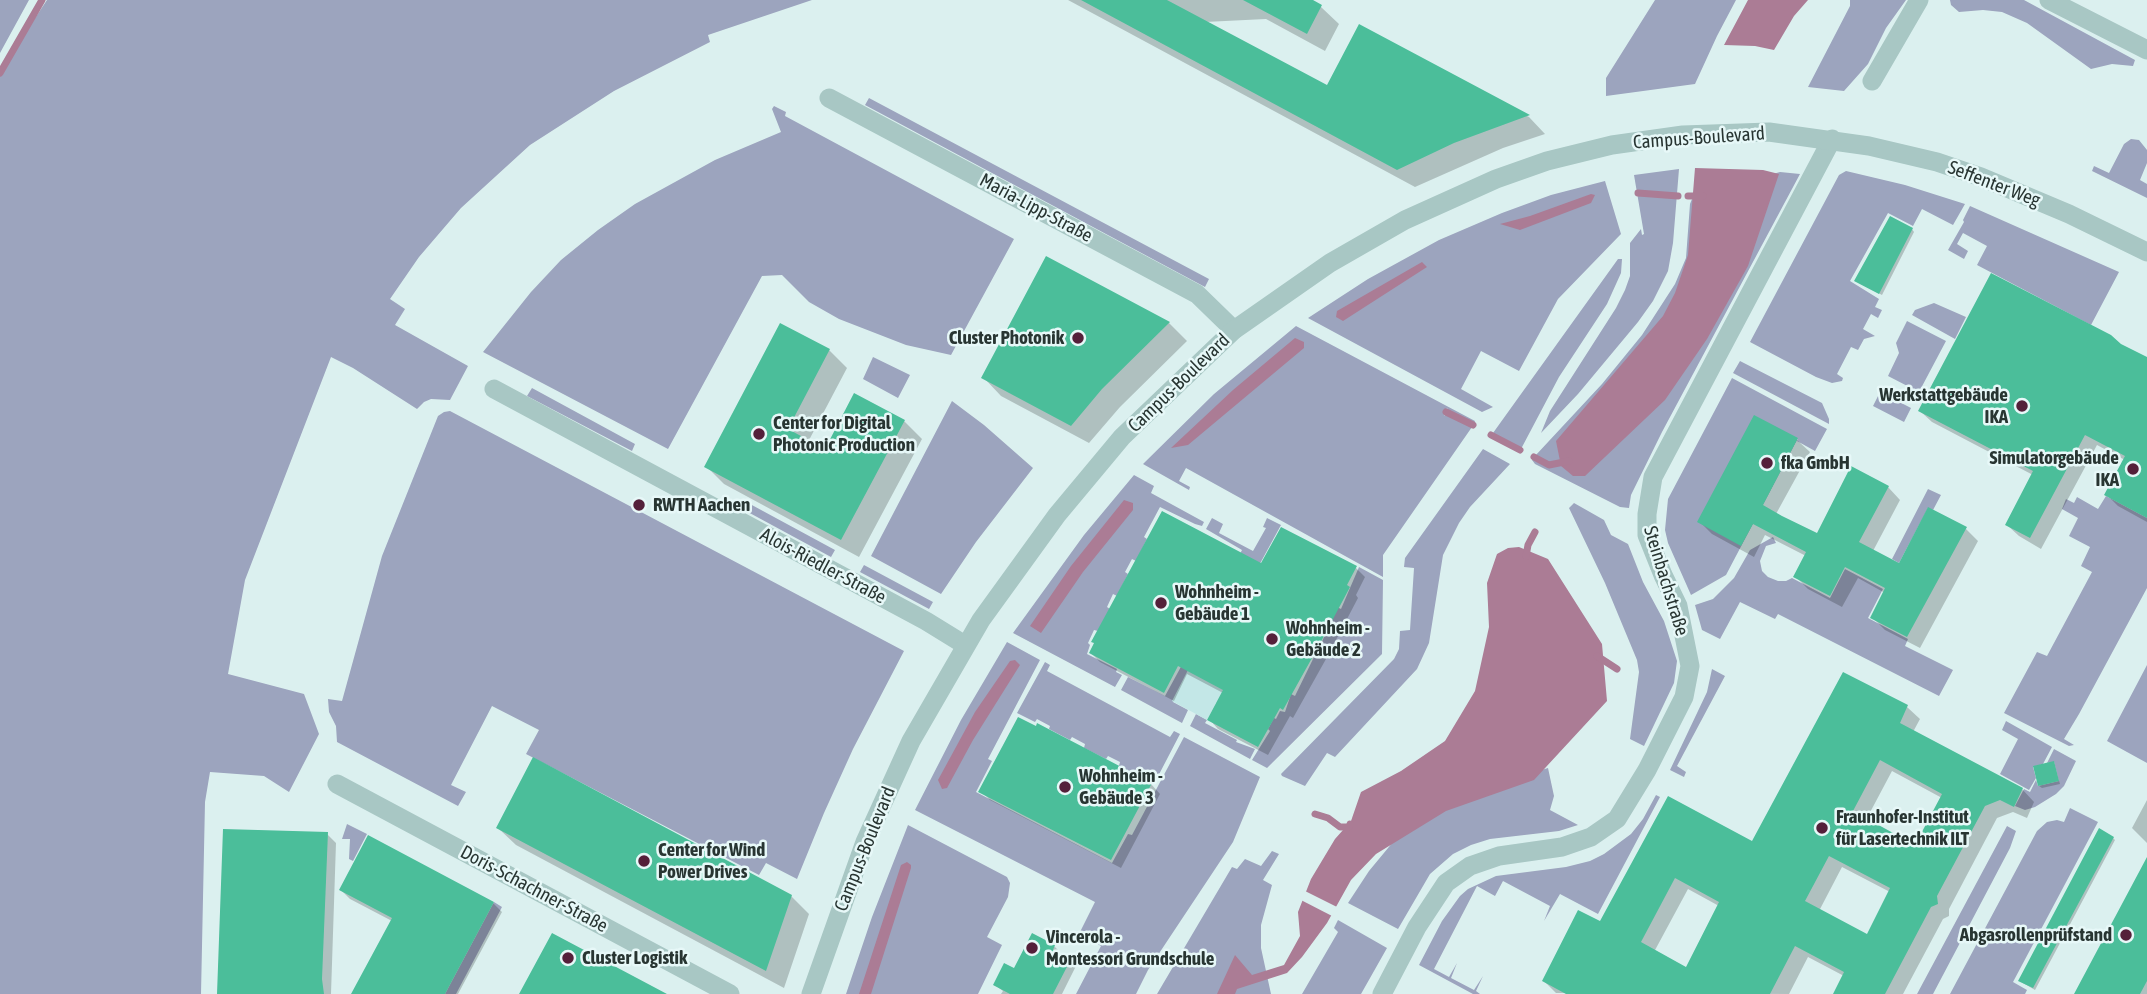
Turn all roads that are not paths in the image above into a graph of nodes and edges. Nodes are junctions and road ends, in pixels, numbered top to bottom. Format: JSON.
{"nodes":[{"id":1,"x":1919,"y":0,"type":"edge"},
{"id":2,"x":2049,"y":0,"type":"edge"},
{"id":3,"x":2147,"y":50,"type":"edge"},
{"id":4,"x":1872,"y":81,"type":"dead end"},
{"id":5,"x":829,"y":98,"type":"dead end"},
{"id":6,"x":1832,"y":139,"type":"junction"},
{"id":7,"x":2147,"y":252,"type":"edge"},
{"id":8,"x":1234,"y":330,"type":"junction"},
{"id":9,"x":494,"y":389,"type":"dead end"},
{"id":10,"x":965,"y":645,"type":"junction"},
{"id":11,"x":337,"y":784,"type":"dead end"},
{"id":12,"x":730,"y":994,"type":"edge"},
{"id":13,"x":811,"y":994,"type":"edge"},
{"id":14,"x":1382,"y":994,"type":"edge"}],
"edges":[{"from":1,"to":4,"type":"street"},
{"from":2,"to":3,"type":"street"},
{"from":5,"to":8,"type":"street","name":"Maria-Lipp-Straße"},
{"from":6,"to":7,"type":"street","name":"Seffenter Weg"},
{"from":6,"to":8,"type":"street","name":"Campus-Boulevard"},
{"from":6,"to":14,"type":"street","name":"Steinbachstraße"},
{"from":8,"to":10,"type":"street","name":"Campus-Boulevard"},
{"from":9,"to":10,"type":"street","name":"Alois-Riedler-Straße"},
{"from":10,"to":13,"type":"street","name":"Campus-Boulevard"},
{"from":11,"to":12,"type":"street","name":"Doris-Schachner-Straße"}]}
